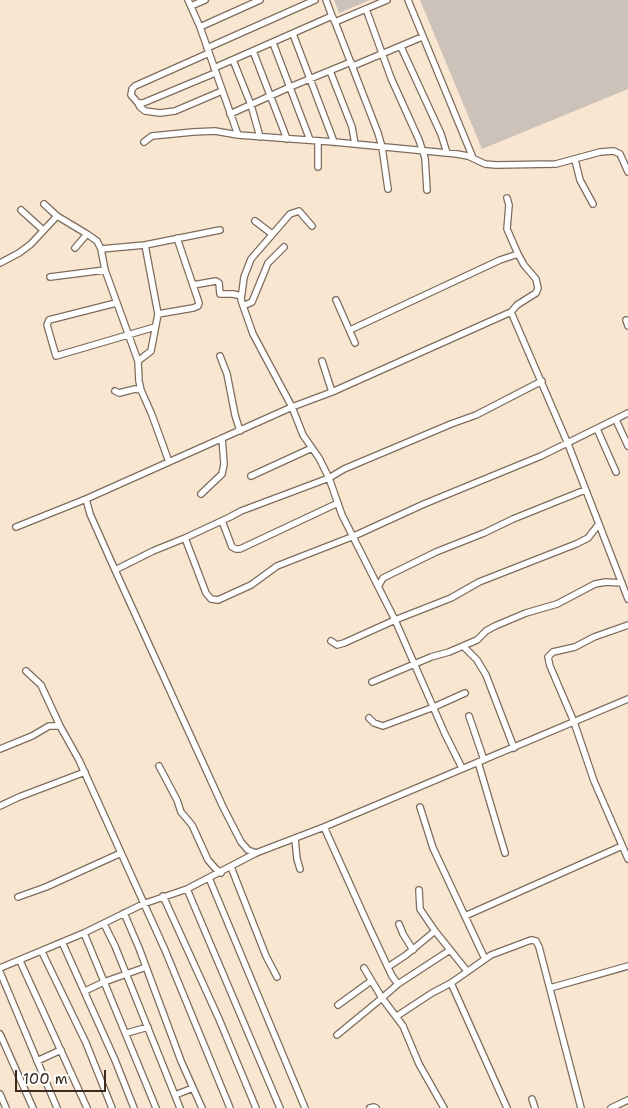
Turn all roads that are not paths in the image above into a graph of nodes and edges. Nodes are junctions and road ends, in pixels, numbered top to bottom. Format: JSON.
{"nodes":[{"id":1,"x":188,"y":0,"type":"edge"},
{"id":2,"x":205,"y":0,"type":"edge"},
{"id":3,"x":260,"y":0,"type":"edge"},
{"id":4,"x":316,"y":0,"type":"edge"},
{"id":5,"x":326,"y":0,"type":"edge"},
{"id":6,"x":387,"y":0,"type":"edge"},
{"id":7,"x":408,"y":0,"type":"edge"},
{"id":8,"x":191,"y":6,"type":"junction"},
{"id":9,"x":366,"y":9,"type":"junction"},
{"id":10,"x":334,"y":19,"type":"junction"},
{"id":11,"x":200,"y":28,"type":"junction"},
{"id":12,"x":294,"y":34,"type":"junction"},
{"id":13,"x":422,"y":37,"type":"junction"},
{"id":14,"x":273,"y":43,"type":"junction"},
{"id":15,"x":402,"y":47,"type":"junction"},
{"id":16,"x":208,"y":50,"type":"junction"},
{"id":17,"x":253,"y":51,"type":"junction"},
{"id":18,"x":382,"y":54,"type":"junction"},
{"id":19,"x":233,"y":60,"type":"junction"},
{"id":20,"x":352,"y":64,"type":"junction"},
{"id":21,"x":215,"y":70,"type":"junction"},
{"id":22,"x":330,"y":71,"type":"junction"},
{"id":23,"x":311,"y":79,"type":"junction"},
{"id":24,"x":290,"y":87,"type":"junction"},
{"id":25,"x":222,"y":91,"type":"junction"},
{"id":26,"x":270,"y":96,"type":"junction"},
{"id":27,"x":138,"y":102,"type":"junction"},
{"id":28,"x":250,"y":105,"type":"junction"},
{"id":29,"x":230,"y":114,"type":"junction"},
{"id":30,"x":238,"y":135,"type":"junction"},
{"id":31,"x":260,"y":137,"type":"junction"},
{"id":32,"x":287,"y":139,"type":"junction"},
{"id":33,"x":310,"y":140,"type":"junction"},
{"id":34,"x":318,"y":141,"type":"junction"},
{"id":35,"x":144,"y":142,"type":"dead end"},
{"id":36,"x":334,"y":142,"type":"junction"},
{"id":37,"x":355,"y":144,"type":"junction"},
{"id":38,"x":382,"y":147,"type":"junction"},
{"id":39,"x":423,"y":150,"type":"junction"},
{"id":40,"x":447,"y":153,"type":"junction"},
{"id":41,"x":473,"y":158,"type":"junction"},
{"id":42,"x":575,"y":160,"type":"junction"},
{"id":43,"x":318,"y":167,"type":"dead end"},
{"id":44,"x":628,"y":172,"type":"edge"},
{"id":45,"x":388,"y":189,"type":"dead end"},
{"id":46,"x":427,"y":190,"type":"dead end"},
{"id":47,"x":507,"y":198,"type":"dead end"},
{"id":48,"x":44,"y":204,"type":"dead end"},
{"id":49,"x":593,"y":204,"type":"dead end"},
{"id":50,"x":21,"y":210,"type":"dead end"},
{"id":51,"x":57,"y":216,"type":"junction"},
{"id":52,"x":255,"y":221,"type":"dead end"},
{"id":53,"x":312,"y":226,"type":"dead end"},
{"id":54,"x":43,"y":230,"type":"junction"},
{"id":55,"x":220,"y":230,"type":"dead end"},
{"id":56,"x":87,"y":234,"type":"junction"},
{"id":57,"x":272,"y":234,"type":"junction"},
{"id":58,"x":176,"y":238,"type":"junction"},
{"id":59,"x":145,"y":245,"type":"junction"},
{"id":60,"x":284,"y":247,"type":"dead end"},
{"id":61,"x":75,"y":248,"type":"dead end"},
{"id":62,"x":101,"y":249,"type":"junction"},
{"id":63,"x":518,"y":254,"type":"junction"},
{"id":64,"x":0,"y":263,"type":"edge"},
{"id":65,"x":105,"y":270,"type":"junction"},
{"id":66,"x":50,"y":277,"type":"dead end"},
{"id":67,"x":192,"y":285,"type":"junction"},
{"id":68,"x":241,"y":296,"type":"junction"},
{"id":69,"x":336,"y":300,"type":"dead end"},
{"id":70,"x":116,"y":303,"type":"junction"},
{"id":71,"x":243,"y":306,"type":"junction"},
{"id":72,"x":511,"y":312,"type":"junction"},
{"id":73,"x":158,"y":314,"type":"junction"},
{"id":74,"x":155,"y":327,"type":"junction"},
{"id":75,"x":350,"y":330,"type":"junction"},
{"id":76,"x":129,"y":334,"type":"junction"},
{"id":77,"x":355,"y":343,"type":"dead end"},
{"id":78,"x":220,"y":356,"type":"dead end"},
{"id":79,"x":138,"y":361,"type":"junction"},
{"id":80,"x":322,"y":361,"type":"dead end"},
{"id":81,"x":542,"y":381,"type":"junction"},
{"id":82,"x":141,"y":390,"type":"junction"},
{"id":83,"x":115,"y":391,"type":"dead end"},
{"id":84,"x":332,"y":392,"type":"junction"},
{"id":85,"x":292,"y":407,"type":"junction"},
{"id":86,"x":628,"y":413,"type":"edge"},
{"id":87,"x":616,"y":420,"type":"junction"},
{"id":88,"x":597,"y":429,"type":"junction"},
{"id":89,"x":240,"y":431,"type":"junction"},
{"id":90,"x":222,"y":438,"type":"junction"},
{"id":91,"x":568,"y":444,"type":"junction"},
{"id":92,"x":628,"y":446,"type":"edge"},
{"id":93,"x":312,"y":448,"type":"junction"},
{"id":94,"x":169,"y":462,"type":"junction"},
{"id":95,"x":616,"y":472,"type":"dead end"},
{"id":96,"x":251,"y":476,"type":"dead end"},
{"id":97,"x":328,"y":478,"type":"junction"},
{"id":98,"x":585,"y":490,"type":"junction"},
{"id":99,"x":201,"y":494,"type":"dead end"},
{"id":100,"x":86,"y":499,"type":"junction"},
{"id":101,"x":338,"y":503,"type":"junction"},
{"id":102,"x":222,"y":521,"type":"junction"},
{"id":103,"x":598,"y":525,"type":"junction"},
{"id":104,"x":16,"y":527,"type":"dead end"},
{"id":105,"x":353,"y":534,"type":"junction"},
{"id":106,"x":185,"y":538,"type":"junction"},
{"id":107,"x":115,"y":570,"type":"junction"},
{"id":108,"x":374,"y":574,"type":"junction"},
{"id":109,"x":383,"y":578,"type":"junction"},
{"id":110,"x":622,"y":583,"type":"junction"},
{"id":111,"x":378,"y":585,"type":"junction"},
{"id":112,"x":628,"y":599,"type":"edge"},
{"id":113,"x":396,"y":620,"type":"junction"},
{"id":114,"x":628,"y":625,"type":"edge"},
{"id":115,"x":331,"y":641,"type":"dead end"},
{"id":116,"x":463,"y":646,"type":"junction"},
{"id":117,"x":414,"y":664,"type":"junction"},
{"id":118,"x":26,"y":670,"type":"dead end"},
{"id":119,"x":372,"y":682,"type":"dead end"},
{"id":120,"x":465,"y":693,"type":"dead end"},
{"id":121,"x":628,"y":699,"type":"edge"},
{"id":122,"x":434,"y":707,"type":"junction"},
{"id":123,"x":469,"y":716,"type":"dead end"},
{"id":124,"x":369,"y":718,"type":"dead end"},
{"id":125,"x":574,"y":722,"type":"junction"},
{"id":126,"x":60,"y":726,"type":"junction"},
{"id":127,"x":0,"y":748,"type":"edge"},
{"id":128,"x":514,"y":748,"type":"junction"},
{"id":129,"x":481,"y":761,"type":"junction"},
{"id":130,"x":159,"y":766,"type":"dead end"},
{"id":131,"x":462,"y":768,"type":"junction"},
{"id":132,"x":84,"y":772,"type":"junction"},
{"id":133,"x":0,"y":806,"type":"edge"},
{"id":134,"x":420,"y":807,"type":"dead end"},
{"id":135,"x":324,"y":827,"type":"junction"},
{"id":136,"x":295,"y":839,"type":"junction"},
{"id":137,"x":622,"y":846,"type":"junction"},
{"id":138,"x":248,"y":850,"type":"junction"},
{"id":139,"x":121,"y":853,"type":"junction"},
{"id":140,"x":256,"y":853,"type":"junction"},
{"id":141,"x":505,"y":853,"type":"dead end"},
{"id":142,"x":248,"y":858,"type":"junction"},
{"id":143,"x":628,"y":859,"type":"edge"},
{"id":144,"x":231,"y":867,"type":"junction"},
{"id":145,"x":300,"y":869,"type":"dead end"},
{"id":146,"x":221,"y":873,"type":"junction"},
{"id":147,"x":210,"y":878,"type":"junction"},
{"id":148,"x":187,"y":889,"type":"junction"},
{"id":149,"x":419,"y":890,"type":"dead end"},
{"id":150,"x":163,"y":896,"type":"junction"},
{"id":151,"x":18,"y":897,"type":"dead end"},
{"id":152,"x":143,"y":904,"type":"junction"},
{"id":153,"x":124,"y":913,"type":"junction"},
{"id":154,"x":465,"y":916,"type":"junction"},
{"id":155,"x":104,"y":924,"type":"junction"},
{"id":156,"x":399,"y":924,"type":"dead end"},
{"id":157,"x":435,"y":931,"type":"junction"},
{"id":158,"x":84,"y":933,"type":"junction"},
{"id":159,"x":62,"y":942,"type":"junction"},
{"id":160,"x":413,"y":950,"type":"junction"},
{"id":161,"x":450,"y":950,"type":"junction"},
{"id":162,"x":42,"y":952,"type":"junction"},
{"id":163,"x":485,"y":959,"type":"junction"},
{"id":164,"x":20,"y":961,"type":"junction"},
{"id":165,"x":628,"y":966,"type":"edge"},
{"id":166,"x":146,"y":967,"type":"junction"},
{"id":167,"x":388,"y":967,"type":"junction"},
{"id":168,"x":0,"y":968,"type":"edge"},
{"id":169,"x":364,"y":968,"type":"dead end"},
{"id":170,"x":467,"y":971,"type":"junction"},
{"id":171,"x":0,"y":972,"type":"edge"},
{"id":172,"x":126,"y":975,"type":"junction"},
{"id":173,"x":277,"y":977,"type":"dead end"},
{"id":174,"x":371,"y":981,"type":"junction"},
{"id":175,"x":104,"y":982,"type":"junction"},
{"id":176,"x":451,"y":983,"type":"junction"},
{"id":177,"x":398,"y":984,"type":"junction"},
{"id":178,"x":550,"y":988,"type":"junction"},
{"id":179,"x":85,"y":991,"type":"junction"},
{"id":180,"x":382,"y":998,"type":"junction"},
{"id":181,"x":338,"y":1005,"type":"dead end"},
{"id":182,"x":397,"y":1016,"type":"junction"},
{"id":183,"x":148,"y":1027,"type":"junction"},
{"id":184,"x":127,"y":1033,"type":"junction"},
{"id":185,"x":0,"y":1034,"type":"edge"},
{"id":186,"x":337,"y":1036,"type":"dead end"},
{"id":187,"x":61,"y":1050,"type":"junction"},
{"id":188,"x":37,"y":1062,"type":"junction"},
{"id":189,"x":193,"y":1088,"type":"junction"},
{"id":190,"x":0,"y":1094,"type":"edge"},
{"id":191,"x":175,"y":1095,"type":"junction"},
{"id":192,"x":532,"y":1099,"type":"dead end"},
{"id":193,"x":628,"y":1100,"type":"edge"},
{"id":194,"x":6,"y":1108,"type":"edge"},
{"id":195,"x":32,"y":1108,"type":"edge"},
{"id":196,"x":58,"y":1108,"type":"edge"},
{"id":197,"x":87,"y":1108,"type":"edge"},
{"id":198,"x":112,"y":1108,"type":"edge"},
{"id":199,"x":134,"y":1108,"type":"edge"},
{"id":200,"x":156,"y":1108,"type":"edge"},
{"id":201,"x":180,"y":1108,"type":"edge"},
{"id":202,"x":202,"y":1108,"type":"edge"},
{"id":203,"x":230,"y":1108,"type":"edge"},
{"id":204,"x":256,"y":1108,"type":"edge"},
{"id":205,"x":280,"y":1108,"type":"edge"},
{"id":206,"x":305,"y":1108,"type":"edge"},
{"id":207,"x":370,"y":1108,"type":"edge"},
{"id":208,"x":376,"y":1108,"type":"edge"},
{"id":209,"x":444,"y":1108,"type":"edge"},
{"id":210,"x":507,"y":1108,"type":"edge"},
{"id":211,"x":535,"y":1108,"type":"edge"},
{"id":212,"x":581,"y":1108,"type":"edge"},
{"id":213,"x":612,"y":1108,"type":"edge"}],
"edges":[{"from":1,"to":8,"type":"street"},
{"from":2,"to":8,"type":"street"},
{"from":3,"to":11,"type":"street"},
{"from":4,"to":16,"type":"street"},
{"from":5,"to":10,"type":"street"},
{"from":6,"to":9,"type":"street"},
{"from":7,"to":13,"type":"street"},
{"from":8,"to":11,"type":"street"},
{"from":9,"to":10,"type":"street"},
{"from":9,"to":18,"type":"street"},
{"from":10,"to":12,"type":"street"},
{"from":10,"to":20,"type":"street"},
{"from":11,"to":16,"type":"street"},
{"from":12,"to":14,"type":"street"},
{"from":12,"to":23,"type":"street"},
{"from":13,"to":15,"type":"street"},
{"from":13,"to":41,"type":"street"},
{"from":14,"to":17,"type":"street"},
{"from":14,"to":24,"type":"street"},
{"from":15,"to":18,"type":"street"},
{"from":15,"to":40,"type":"street"},
{"from":16,"to":21,"type":"street"},
{"from":16,"to":27,"type":"street"},
{"from":17,"to":19,"type":"street"},
{"from":17,"to":26,"type":"street"},
{"from":18,"to":20,"type":"street"},
{"from":18,"to":39,"type":"street"},
{"from":19,"to":21,"type":"street"},
{"from":19,"to":28,"type":"street"},
{"from":20,"to":22,"type":"street"},
{"from":20,"to":38,"type":"street"},
{"from":21,"to":25,"type":"street"},
{"from":21,"to":27,"type":"street"},
{"from":22,"to":23,"type":"street"},
{"from":22,"to":37,"type":"street"},
{"from":23,"to":24,"type":"street"},
{"from":23,"to":36,"type":"street"},
{"from":24,"to":26,"type":"street"},
{"from":24,"to":33,"type":"street"},
{"from":25,"to":27,"type":"street"},
{"from":25,"to":29,"type":"street"},
{"from":26,"to":28,"type":"street"},
{"from":26,"to":32,"type":"street"},
{"from":28,"to":29,"type":"street"},
{"from":28,"to":31,"type":"street"},
{"from":29,"to":30,"type":"street"},
{"from":30,"to":31,"type":"street"},
{"from":30,"to":35,"type":"street"},
{"from":31,"to":32,"type":"street"},
{"from":32,"to":33,"type":"street"},
{"from":33,"to":34,"type":"street"},
{"from":34,"to":36,"type":"street"},
{"from":34,"to":43,"type":"street"},
{"from":36,"to":37,"type":"street"},
{"from":37,"to":38,"type":"street"},
{"from":38,"to":39,"type":"street"},
{"from":38,"to":45,"type":"street"},
{"from":39,"to":40,"type":"street"},
{"from":39,"to":46,"type":"street"},
{"from":40,"to":41,"type":"street"},
{"from":41,"to":42,"type":"street"},
{"from":42,"to":44,"type":"street"},
{"from":42,"to":49,"type":"street"},
{"from":47,"to":63,"type":"street"},
{"from":48,"to":51,"type":"street"},
{"from":50,"to":54,"type":"street"},
{"from":51,"to":54,"type":"street"},
{"from":51,"to":56,"type":"street"},
{"from":52,"to":57,"type":"street"},
{"from":53,"to":57,"type":"street"},
{"from":54,"to":64,"type":"street"},
{"from":55,"to":58,"type":"street"},
{"from":56,"to":61,"type":"street"},
{"from":56,"to":62,"type":"street"},
{"from":57,"to":68,"type":"street"},
{"from":58,"to":59,"type":"street"},
{"from":58,"to":67,"type":"street"},
{"from":59,"to":62,"type":"street"},
{"from":59,"to":73,"type":"street"},
{"from":60,"to":71,"type":"street"},
{"from":62,"to":65,"type":"street"},
{"from":63,"to":72,"type":"street"},
{"from":63,"to":75,"type":"street"},
{"from":65,"to":66,"type":"street"},
{"from":65,"to":70,"type":"street"},
{"from":67,"to":68,"type":"street"},
{"from":67,"to":73,"type":"street"},
{"from":68,"to":71,"type":"street"},
{"from":69,"to":75,"type":"street"},
{"from":70,"to":76,"type":"street"},
{"from":70,"to":76,"type":"street"},
{"from":71,"to":85,"type":"street"},
{"from":72,"to":81,"type":"street"},
{"from":72,"to":84,"type":"street"},
{"from":73,"to":74,"type":"street"},
{"from":74,"to":76,"type":"street"},
{"from":74,"to":79,"type":"street"},
{"from":75,"to":77,"type":"street"},
{"from":76,"to":79,"type":"street"},
{"from":78,"to":89,"type":"street"},
{"from":79,"to":82,"type":"street"},
{"from":80,"to":84,"type":"street"},
{"from":81,"to":91,"type":"street"},
{"from":81,"to":97,"type":"street"},
{"from":82,"to":83,"type":"street"},
{"from":82,"to":94,"type":"street"},
{"from":84,"to":85,"type":"street"},
{"from":85,"to":89,"type":"street"},
{"from":85,"to":93,"type":"street"},
{"from":86,"to":87,"type":"street"},
{"from":87,"to":88,"type":"street"},
{"from":87,"to":92,"type":"street"},
{"from":88,"to":91,"type":"street"},
{"from":88,"to":95,"type":"street"},
{"from":89,"to":90,"type":"street"},
{"from":90,"to":94,"type":"street"},
{"from":90,"to":99,"type":"street"},
{"from":91,"to":98,"type":"street"},
{"from":91,"to":105,"type":"street"},
{"from":93,"to":96,"type":"street"},
{"from":93,"to":97,"type":"street"},
{"from":94,"to":100,"type":"street"},
{"from":97,"to":101,"type":"street"},
{"from":97,"to":102,"type":"street"},
{"from":98,"to":103,"type":"street"},
{"from":98,"to":109,"type":"street"},
{"from":100,"to":104,"type":"street"},
{"from":100,"to":107,"type":"street"},
{"from":101,"to":102,"type":"street"},
{"from":101,"to":105,"type":"street"},
{"from":102,"to":106,"type":"street"},
{"from":103,"to":110,"type":"street"},
{"from":103,"to":113,"type":"street"},
{"from":105,"to":106,"type":"street"},
{"from":105,"to":108,"type":"street"},
{"from":106,"to":107,"type":"street"},
{"from":107,"to":138,"type":"street"},
{"from":108,"to":109,"type":"street"},
{"from":108,"to":111,"type":"street"},
{"from":109,"to":111,"type":"street"},
{"from":110,"to":112,"type":"street"},
{"from":110,"to":116,"type":"street"},
{"from":111,"to":113,"type":"street"},
{"from":113,"to":115,"type":"street"},
{"from":113,"to":117,"type":"street"},
{"from":114,"to":125,"type":"street"},
{"from":116,"to":117,"type":"street"},
{"from":116,"to":128,"type":"street"},
{"from":117,"to":119,"type":"street"},
{"from":117,"to":122,"type":"street"},
{"from":118,"to":126,"type":"street"},
{"from":120,"to":122,"type":"street"},
{"from":121,"to":125,"type":"street"},
{"from":122,"to":124,"type":"street"},
{"from":122,"to":131,"type":"street"},
{"from":123,"to":129,"type":"street"},
{"from":125,"to":128,"type":"street"},
{"from":125,"to":137,"type":"street"},
{"from":126,"to":127,"type":"street"},
{"from":126,"to":132,"type":"street"},
{"from":128,"to":129,"type":"street"},
{"from":129,"to":131,"type":"street"},
{"from":129,"to":141,"type":"street"},
{"from":130,"to":146,"type":"street"},
{"from":131,"to":135,"type":"street"},
{"from":132,"to":133,"type":"street"},
{"from":132,"to":139,"type":"street"},
{"from":134,"to":154,"type":"street"},
{"from":135,"to":136,"type":"street"},
{"from":135,"to":167,"type":"street"},
{"from":136,"to":140,"type":"street"},
{"from":136,"to":145,"type":"street"},
{"from":137,"to":143,"type":"street"},
{"from":137,"to":154,"type":"street"},
{"from":138,"to":140,"type":"street"},
{"from":138,"to":142,"type":"street"},
{"from":139,"to":151,"type":"street"},
{"from":139,"to":152,"type":"street"},
{"from":140,"to":142,"type":"street"},
{"from":142,"to":144,"type":"street"},
{"from":144,"to":146,"type":"street"},
{"from":144,"to":173,"type":"street"},
{"from":146,"to":147,"type":"street"},
{"from":147,"to":148,"type":"street"},
{"from":147,"to":206,"type":"street"},
{"from":148,"to":150,"type":"street"},
{"from":148,"to":205,"type":"street"},
{"from":149,"to":157,"type":"street"},
{"from":150,"to":152,"type":"street"},
{"from":150,"to":204,"type":"street"},
{"from":152,"to":153,"type":"street"},
{"from":152,"to":203,"type":"street"},
{"from":153,"to":155,"type":"street"},
{"from":153,"to":166,"type":"street"},
{"from":154,"to":163,"type":"street"},
{"from":155,"to":158,"type":"street"},
{"from":155,"to":172,"type":"street"},
{"from":156,"to":160,"type":"street"},
{"from":157,"to":160,"type":"street"},
{"from":157,"to":161,"type":"street"},
{"from":158,"to":159,"type":"street"},
{"from":158,"to":175,"type":"street"},
{"from":159,"to":162,"type":"street"},
{"from":159,"to":179,"type":"street"},
{"from":160,"to":167,"type":"street"},
{"from":161,"to":170,"type":"street"},
{"from":161,"to":177,"type":"street"},
{"from":162,"to":164,"type":"street"},
{"from":162,"to":198,"type":"street"},
{"from":163,"to":170,"type":"street"},
{"from":163,"to":178,"type":"street"},
{"from":164,"to":168,"type":"street"},
{"from":164,"to":187,"type":"street"},
{"from":165,"to":178,"type":"street"},
{"from":166,"to":172,"type":"street"},
{"from":166,"to":189,"type":"street"},
{"from":167,"to":177,"type":"street"},
{"from":169,"to":174,"type":"street"},
{"from":170,"to":176,"type":"street"},
{"from":171,"to":188,"type":"street"},
{"from":172,"to":175,"type":"street"},
{"from":172,"to":183,"type":"street"},
{"from":174,"to":180,"type":"street"},
{"from":174,"to":181,"type":"street"},
{"from":175,"to":179,"type":"street"},
{"from":175,"to":184,"type":"street"},
{"from":176,"to":182,"type":"street"},
{"from":176,"to":210,"type":"street"},
{"from":177,"to":180,"type":"street"},
{"from":178,"to":212,"type":"street"},
{"from":179,"to":199,"type":"street"},
{"from":180,"to":182,"type":"street"},
{"from":180,"to":186,"type":"street"},
{"from":182,"to":209,"type":"street"},
{"from":183,"to":184,"type":"street"},
{"from":183,"to":191,"type":"street"},
{"from":184,"to":200,"type":"street"},
{"from":185,"to":195,"type":"street"},
{"from":187,"to":188,"type":"street"},
{"from":187,"to":197,"type":"street"},
{"from":188,"to":196,"type":"street"},
{"from":189,"to":191,"type":"street"},
{"from":189,"to":202,"type":"street"},
{"from":190,"to":194,"type":"street"},
{"from":191,"to":201,"type":"street"},
{"from":192,"to":211,"type":"street"},
{"from":193,"to":213,"type":"street"},
{"from":207,"to":208,"type":"street"}]}
